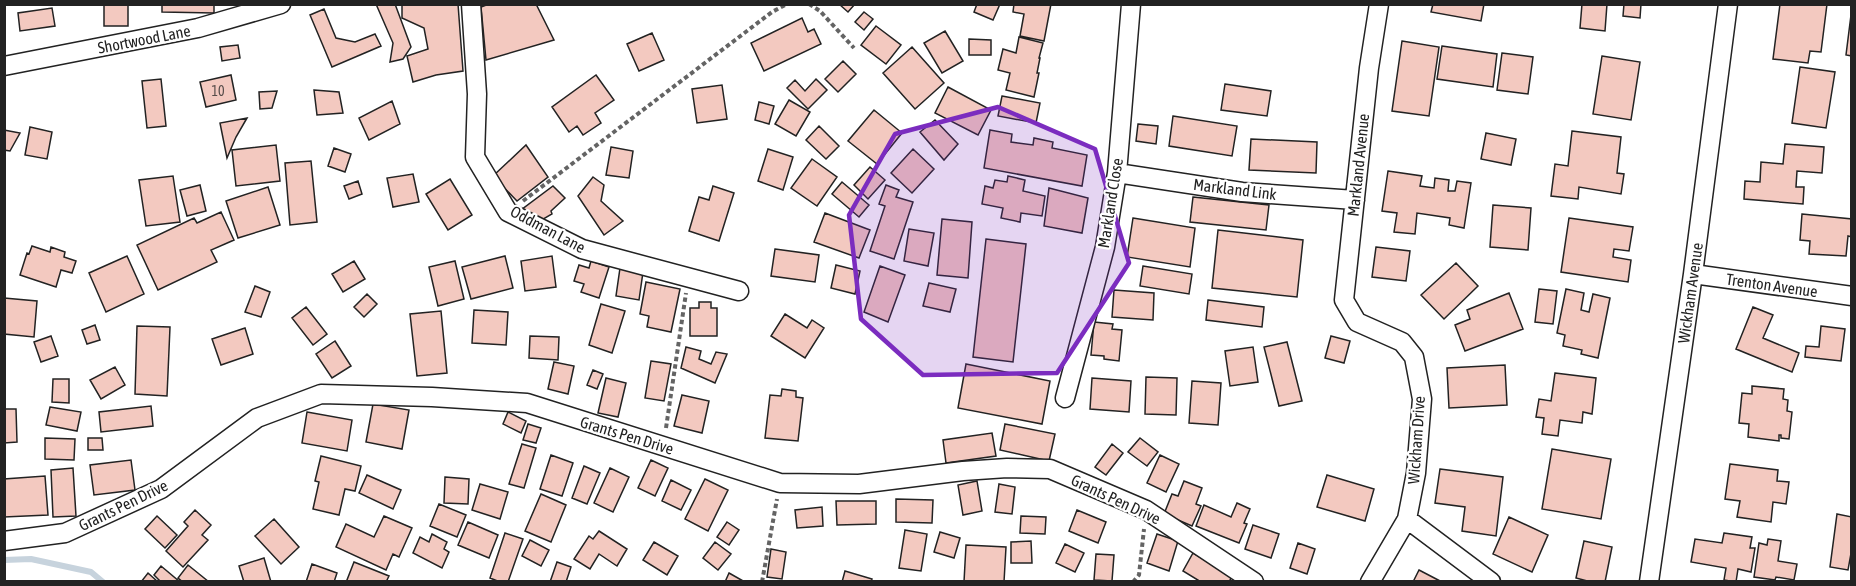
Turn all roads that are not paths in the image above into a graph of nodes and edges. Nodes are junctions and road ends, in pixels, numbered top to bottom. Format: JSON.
{"nodes":[{"id":1,"x":281,"y":4,"type":"edge"},
{"id":2,"x":471,"y":4,"type":"edge"},
{"id":3,"x":1131,"y":4,"type":"edge"},
{"id":4,"x":1379,"y":4,"type":"edge"},
{"id":5,"x":1728,"y":4,"type":"edge"},
{"id":6,"x":4,"y":66,"type":"edge"},
{"id":7,"x":1116,"y":173,"type":"junction"},
{"id":8,"x":1355,"y":200,"type":"junction"},
{"id":9,"x":1693,"y":274,"type":"junction"},
{"id":10,"x":739,"y":291,"type":"dead end"},
{"id":11,"x":1851,"y":296,"type":"edge"},
{"id":12,"x":1357,"y":322,"type":"joint"},
{"id":13,"x":1065,"y":398,"type":"dead end"},
{"id":14,"x":1407,"y":519,"type":"junction"},
{"id":15,"x":4,"y":541,"type":"edge"},
{"id":16,"x":1254,"y":582,"type":"edge"},
{"id":17,"x":1370,"y":582,"type":"edge"},
{"id":18,"x":1491,"y":582,"type":"edge"},
{"id":19,"x":1650,"y":582,"type":"edge"}],
"edges":[{"from":1,"to":6,"type":"street","name":"Shortwood Lane"},
{"from":2,"to":10,"type":"street","name":"Oddman Lane"},
{"from":3,"to":7,"type":"street","name":"Markland Close"},
{"from":4,"to":8,"type":"street","name":"Markland Avenue"},
{"from":5,"to":9,"type":"street","name":"Wickham Avenue"},
{"from":7,"to":8,"type":"street","name":"Markland Link"},
{"from":7,"to":13,"type":"street","name":"Markland Close"},
{"from":8,"to":12,"type":"street","name":"Markland Avenue"},
{"from":9,"to":11,"type":"street","name":"Trenton Avenue"},
{"from":9,"to":19,"type":"street","name":"Wickham Avenue"},
{"from":12,"to":14,"type":"street","name":"Wickham Drive"},
{"from":14,"to":17,"type":"street","name":"Wickham Drive"},
{"from":14,"to":18,"type":"street"},
{"from":15,"to":16,"type":"street","name":"Grants Pen Drive"}]}
